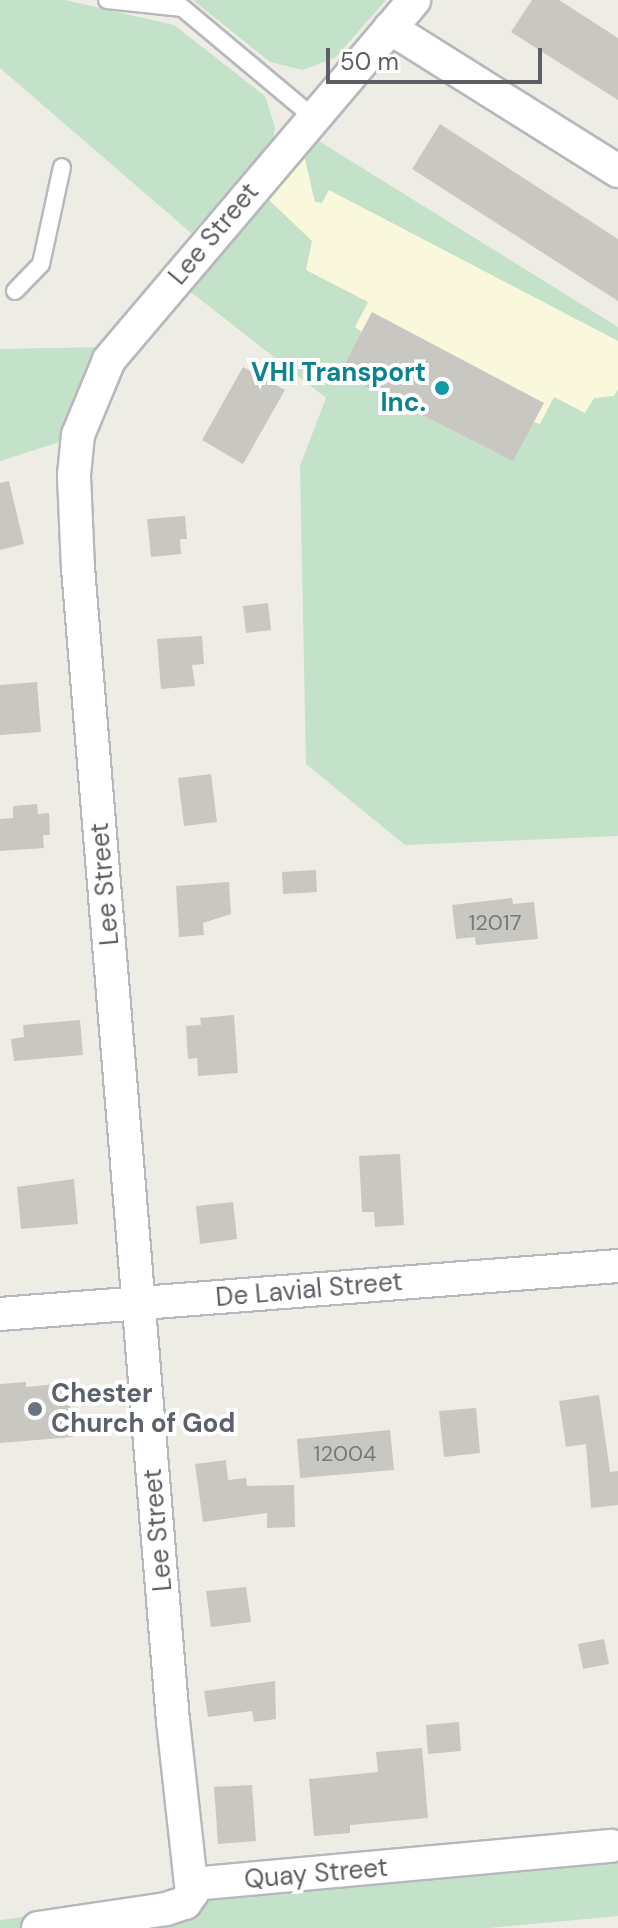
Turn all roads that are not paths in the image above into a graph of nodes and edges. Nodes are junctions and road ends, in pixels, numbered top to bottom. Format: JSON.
{"nodes":[{"id":1,"x":107,"y":0,"type":"edge"},
{"id":2,"x":414,"y":0,"type":"edge"},
{"id":3,"x":178,"y":4,"type":"edge"},
{"id":4,"x":390,"y":28,"type":"junction"},
{"id":5,"x":313,"y":117,"type":"junction"},
{"id":6,"x":62,"y":167,"type":"dead end"},
{"id":7,"x":618,"y":171,"type":"edge"},
{"id":8,"x":15,"y":291,"type":"dead end"},
{"id":9,"x":618,"y":1266,"type":"edge"},
{"id":10,"x":141,"y":1304,"type":"junction"},
{"id":11,"x":0,"y":1314,"type":"edge"},
{"id":12,"x":611,"y":1846,"type":"dead end"},
{"id":13,"x":192,"y":1884,"type":"junction"},
{"id":14,"x":38,"y":1928,"type":"edge"}],
"edges":[{"from":1,"to":3,"type":"lane"},
{"from":2,"to":4,"type":"street","name":"Lee Street"},
{"from":3,"to":5,"type":"lane"},
{"from":4,"to":5,"type":"street","name":"Lee Street"},
{"from":4,"to":7,"type":"street"},
{"from":5,"to":10,"type":"street","name":"Lee Street"},
{"from":6,"to":8,"type":"lane"},
{"from":9,"to":10,"type":"street","name":"De Lavial Street"},
{"from":10,"to":11,"type":"street","name":"De Lavial Street"},
{"from":10,"to":13,"type":"street","name":"Lee Street"},
{"from":12,"to":13,"type":"street","name":"Quay Street"},
{"from":13,"to":14,"type":"street"}]}
